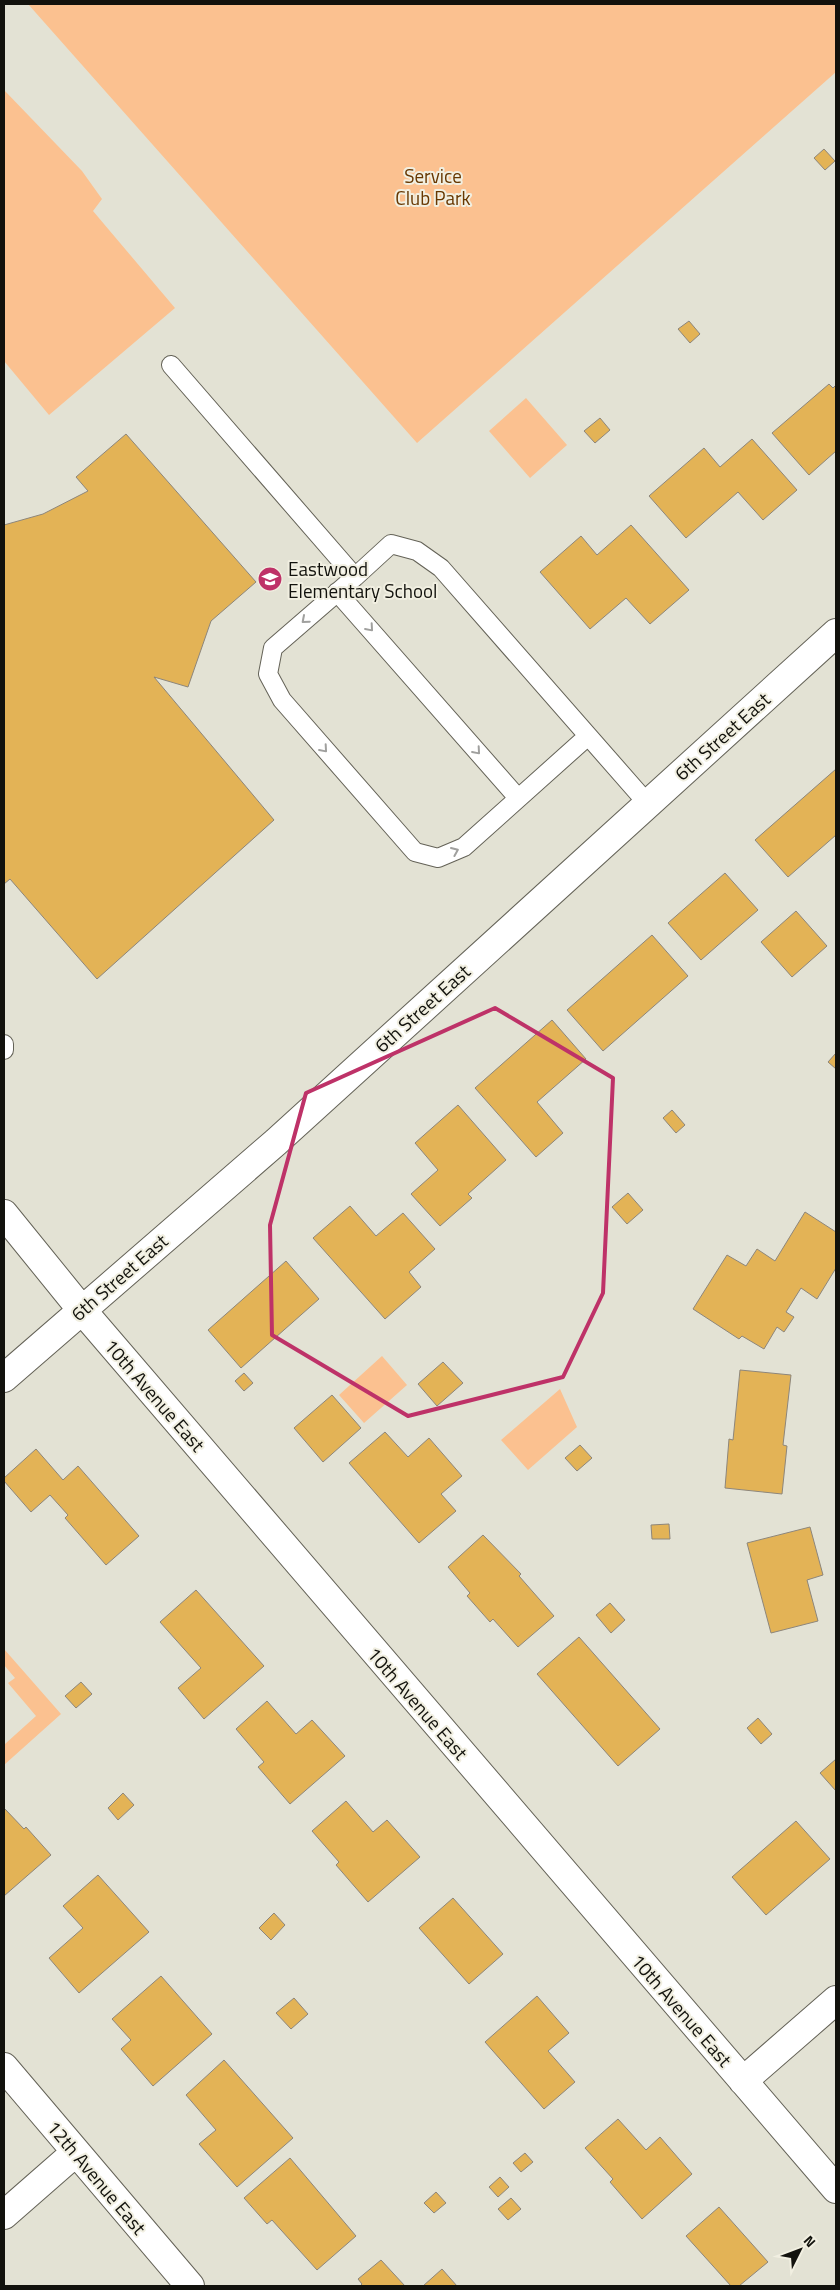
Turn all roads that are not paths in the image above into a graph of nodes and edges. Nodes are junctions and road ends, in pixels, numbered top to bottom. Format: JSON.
{"nodes":[{"id":1,"x":171,"y":365,"type":"dead end"},
{"id":2,"x":355,"y":577,"type":"junction"},
{"id":3,"x":337,"y":592,"type":"junction"},
{"id":4,"x":836,"y":633,"type":"edge"},
{"id":5,"x":588,"y":736,"type":"junction"},
{"id":6,"x":518,"y":798,"type":"junction"},
{"id":7,"x":647,"y":803,"type":"junction"},
{"id":8,"x":4,"y":1044,"type":"edge"},
{"id":9,"x":4,"y":1050,"type":"edge"},
{"id":10,"x":4,"y":1214,"type":"edge"},
{"id":11,"x":81,"y":1309,"type":"junction"},
{"id":12,"x":4,"y":1378,"type":"edge"},
{"id":13,"x":836,"y":2000,"type":"edge"},
{"id":14,"x":4,"y":2067,"type":"edge"},
{"id":15,"x":743,"y":2081,"type":"junction"},
{"id":16,"x":76,"y":2152,"type":"junction"},
{"id":17,"x":836,"y":2189,"type":"edge"},
{"id":18,"x":4,"y":2215,"type":"edge"},
{"id":19,"x":190,"y":2286,"type":"edge"}],
"edges":[{"from":1,"to":2,"type":"lane"},
{"from":2,"to":3,"type":"lane"},
{"from":2,"to":5,"type":"lane"},
{"from":3,"to":6,"type":"lane","one_way":true},
{"from":3,"to":6,"type":"lane","one_way":true},
{"from":4,"to":7,"type":"street","name":"6th Street East"},
{"from":5,"to":6,"type":"lane"},
{"from":5,"to":7,"type":"lane"},
{"from":7,"to":11,"type":"street","name":"6th Street East"},
{"from":8,"to":9,"type":"lane"},
{"from":10,"to":11,"type":"street","name":"10th Avenue East"},
{"from":11,"to":12,"type":"street","name":"6th Street East"},
{"from":11,"to":15,"type":"street","name":"10th Avenue East"},
{"from":13,"to":15,"type":"street"},
{"from":14,"to":16,"type":"street","name":"12th Avenue East"},
{"from":15,"to":17,"type":"street","name":"10th Avenue East"},
{"from":16,"to":18,"type":"street"},
{"from":16,"to":19,"type":"street","name":"12th Avenue East"}]}
